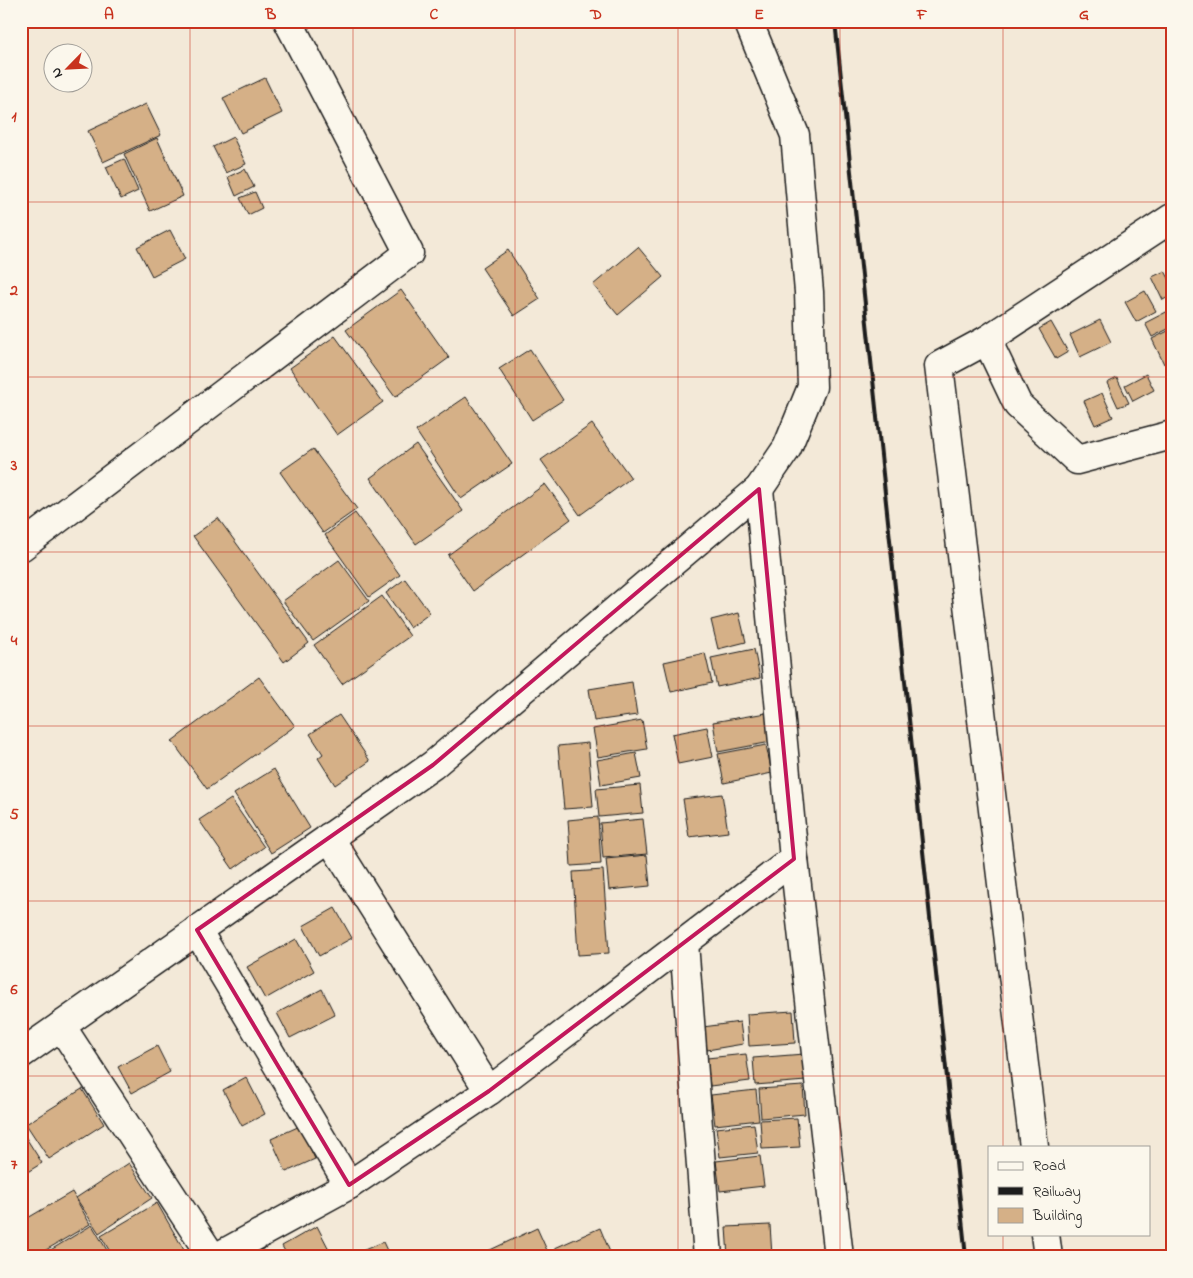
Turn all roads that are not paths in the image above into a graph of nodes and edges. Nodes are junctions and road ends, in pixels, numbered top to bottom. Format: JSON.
{"nodes":[{"id":1,"x":288,"y":21,"type":"edge"},
{"id":2,"x":748,"y":21,"type":"edge"},
{"id":3,"x":1172,"y":218,"type":"edge"},
{"id":4,"x":987,"y":340,"type":"junction"},
{"id":5,"x":1172,"y":435,"type":"edge"},
{"id":6,"x":760,"y":489,"type":"junction"},
{"id":7,"x":21,"y":547,"type":"edge"},
{"id":8,"x":329,"y":837,"type":"junction"},
{"id":9,"x":794,"y":859,"type":"junction"},
{"id":10,"x":197,"y":930,"type":"junction"},
{"id":11,"x":684,"y":943,"type":"junction"},
{"id":12,"x":61,"y":1026,"type":"junction"},
{"id":13,"x":21,"y":1054,"type":"edge"},
{"id":14,"x":489,"y":1091,"type":"junction"},
{"id":15,"x":1034,"y":1146,"type":"edge"},
{"id":16,"x":349,"y":1185,"type":"junction"},
{"id":17,"x":1045,"y":1236,"type":"edge"},
{"id":18,"x":212,"y":1257,"type":"edge"},
{"id":19,"x":217,"y":1257,"type":"edge"},
{"id":20,"x":708,"y":1257,"type":"edge"},
{"id":21,"x":839,"y":1257,"type":"edge"},
{"id":22,"x":1048,"y":1257,"type":"edge"}],
"edges":[{"from":1,"to":7,"type":"street"},
{"from":2,"to":6,"type":"street"},
{"from":3,"to":4,"type":"street"},
{"from":4,"to":5,"type":"street"},
{"from":4,"to":15,"type":"street"},
{"from":6,"to":8,"type":"street"},
{"from":6,"to":9,"type":"street"},
{"from":8,"to":10,"type":"street"},
{"from":8,"to":14,"type":"street"},
{"from":9,"to":11,"type":"street"},
{"from":9,"to":21,"type":"street"},
{"from":10,"to":12,"type":"street"},
{"from":10,"to":16,"type":"street"},
{"from":11,"to":14,"type":"street"},
{"from":11,"to":20,"type":"street"},
{"from":12,"to":13,"type":"street"},
{"from":12,"to":18,"type":"street"},
{"from":14,"to":16,"type":"street"},
{"from":16,"to":19,"type":"street"},
{"from":17,"to":22,"type":"street"}]}
